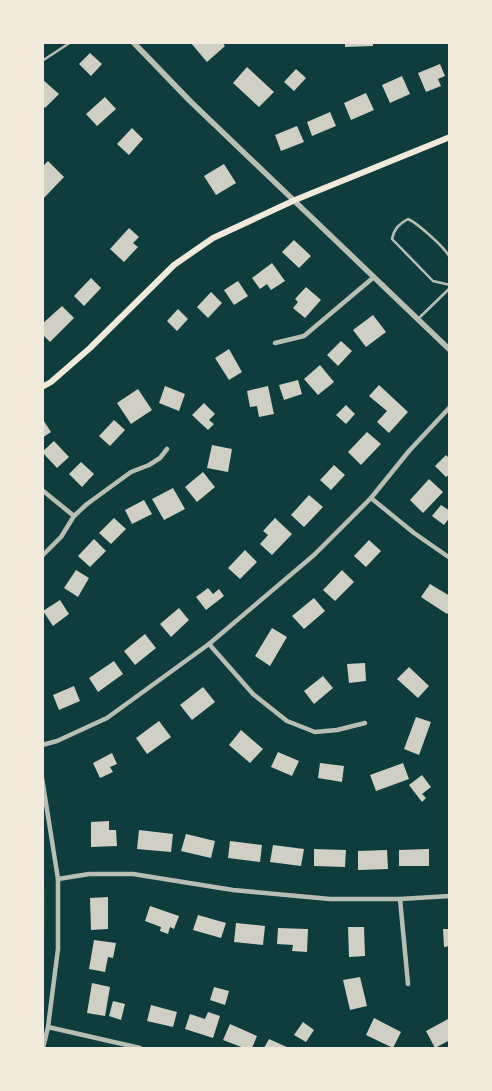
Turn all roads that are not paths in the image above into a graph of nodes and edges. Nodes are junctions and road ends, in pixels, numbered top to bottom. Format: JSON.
{"nodes":[{"id":1,"x":71,"y":42,"type":"edge"},
{"id":2,"x":133,"y":42,"type":"edge"},
{"id":3,"x":42,"y":61,"type":"edge"},
{"id":4,"x":450,"y":137,"type":"edge"},
{"id":5,"x":295,"y":200,"type":"junction"},
{"id":6,"x":450,"y":258,"type":"edge"},
{"id":7,"x":374,"y":277,"type":"junction"},
{"id":8,"x":450,"y":286,"type":"edge"},
{"id":9,"x":418,"y":320,"type":"junction"},
{"id":10,"x":275,"y":343,"type":"dead end"},
{"id":11,"x":450,"y":350,"type":"edge"},
{"id":12,"x":42,"y":387,"type":"edge"},
{"id":13,"x":450,"y":407,"type":"edge"},
{"id":14,"x":166,"y":448,"type":"dead end"},
{"id":15,"x":42,"y":490,"type":"edge"},
{"id":16,"x":371,"y":498,"type":"junction"},
{"id":17,"x":74,"y":516,"type":"junction"},
{"id":18,"x":42,"y":556,"type":"edge"},
{"id":19,"x":450,"y":558,"type":"edge"},
{"id":20,"x":210,"y":644,"type":"junction"},
{"id":21,"x":365,"y":723,"type":"dead end"},
{"id":22,"x":42,"y":745,"type":"edge"},
{"id":23,"x":42,"y":778,"type":"edge"},
{"id":24,"x":58,"y":879,"type":"junction"},
{"id":25,"x":450,"y":896,"type":"edge"},
{"id":26,"x":400,"y":900,"type":"junction"},
{"id":27,"x":408,"y":984,"type":"dead end"},
{"id":28,"x":48,"y":1027,"type":"junction"},
{"id":29,"x":43,"y":1048,"type":"edge"},
{"id":30,"x":140,"y":1048,"type":"edge"}],
"edges":[{"from":1,"to":3,"type":"lane"},
{"from":2,"to":5,"type":"street"},
{"from":4,"to":5,"type":"main road"},
{"from":5,"to":7,"type":"street"},
{"from":5,"to":12,"type":"main road"},
{"from":6,"to":8,"type":"lane"},
{"from":7,"to":9,"type":"street"},
{"from":7,"to":10,"type":"street"},
{"from":8,"to":9,"type":"lane"},
{"from":9,"to":11,"type":"street"},
{"from":13,"to":16,"type":"street"},
{"from":14,"to":17,"type":"street"},
{"from":15,"to":17,"type":"street"},
{"from":16,"to":19,"type":"street"},
{"from":16,"to":20,"type":"street"},
{"from":17,"to":18,"type":"street"},
{"from":20,"to":21,"type":"street"},
{"from":20,"to":22,"type":"street"},
{"from":23,"to":24,"type":"street"},
{"from":24,"to":26,"type":"street"},
{"from":24,"to":28,"type":"street"},
{"from":25,"to":26,"type":"street"},
{"from":26,"to":27,"type":"street"},
{"from":28,"to":29,"type":"street"},
{"from":28,"to":30,"type":"street"}]}
